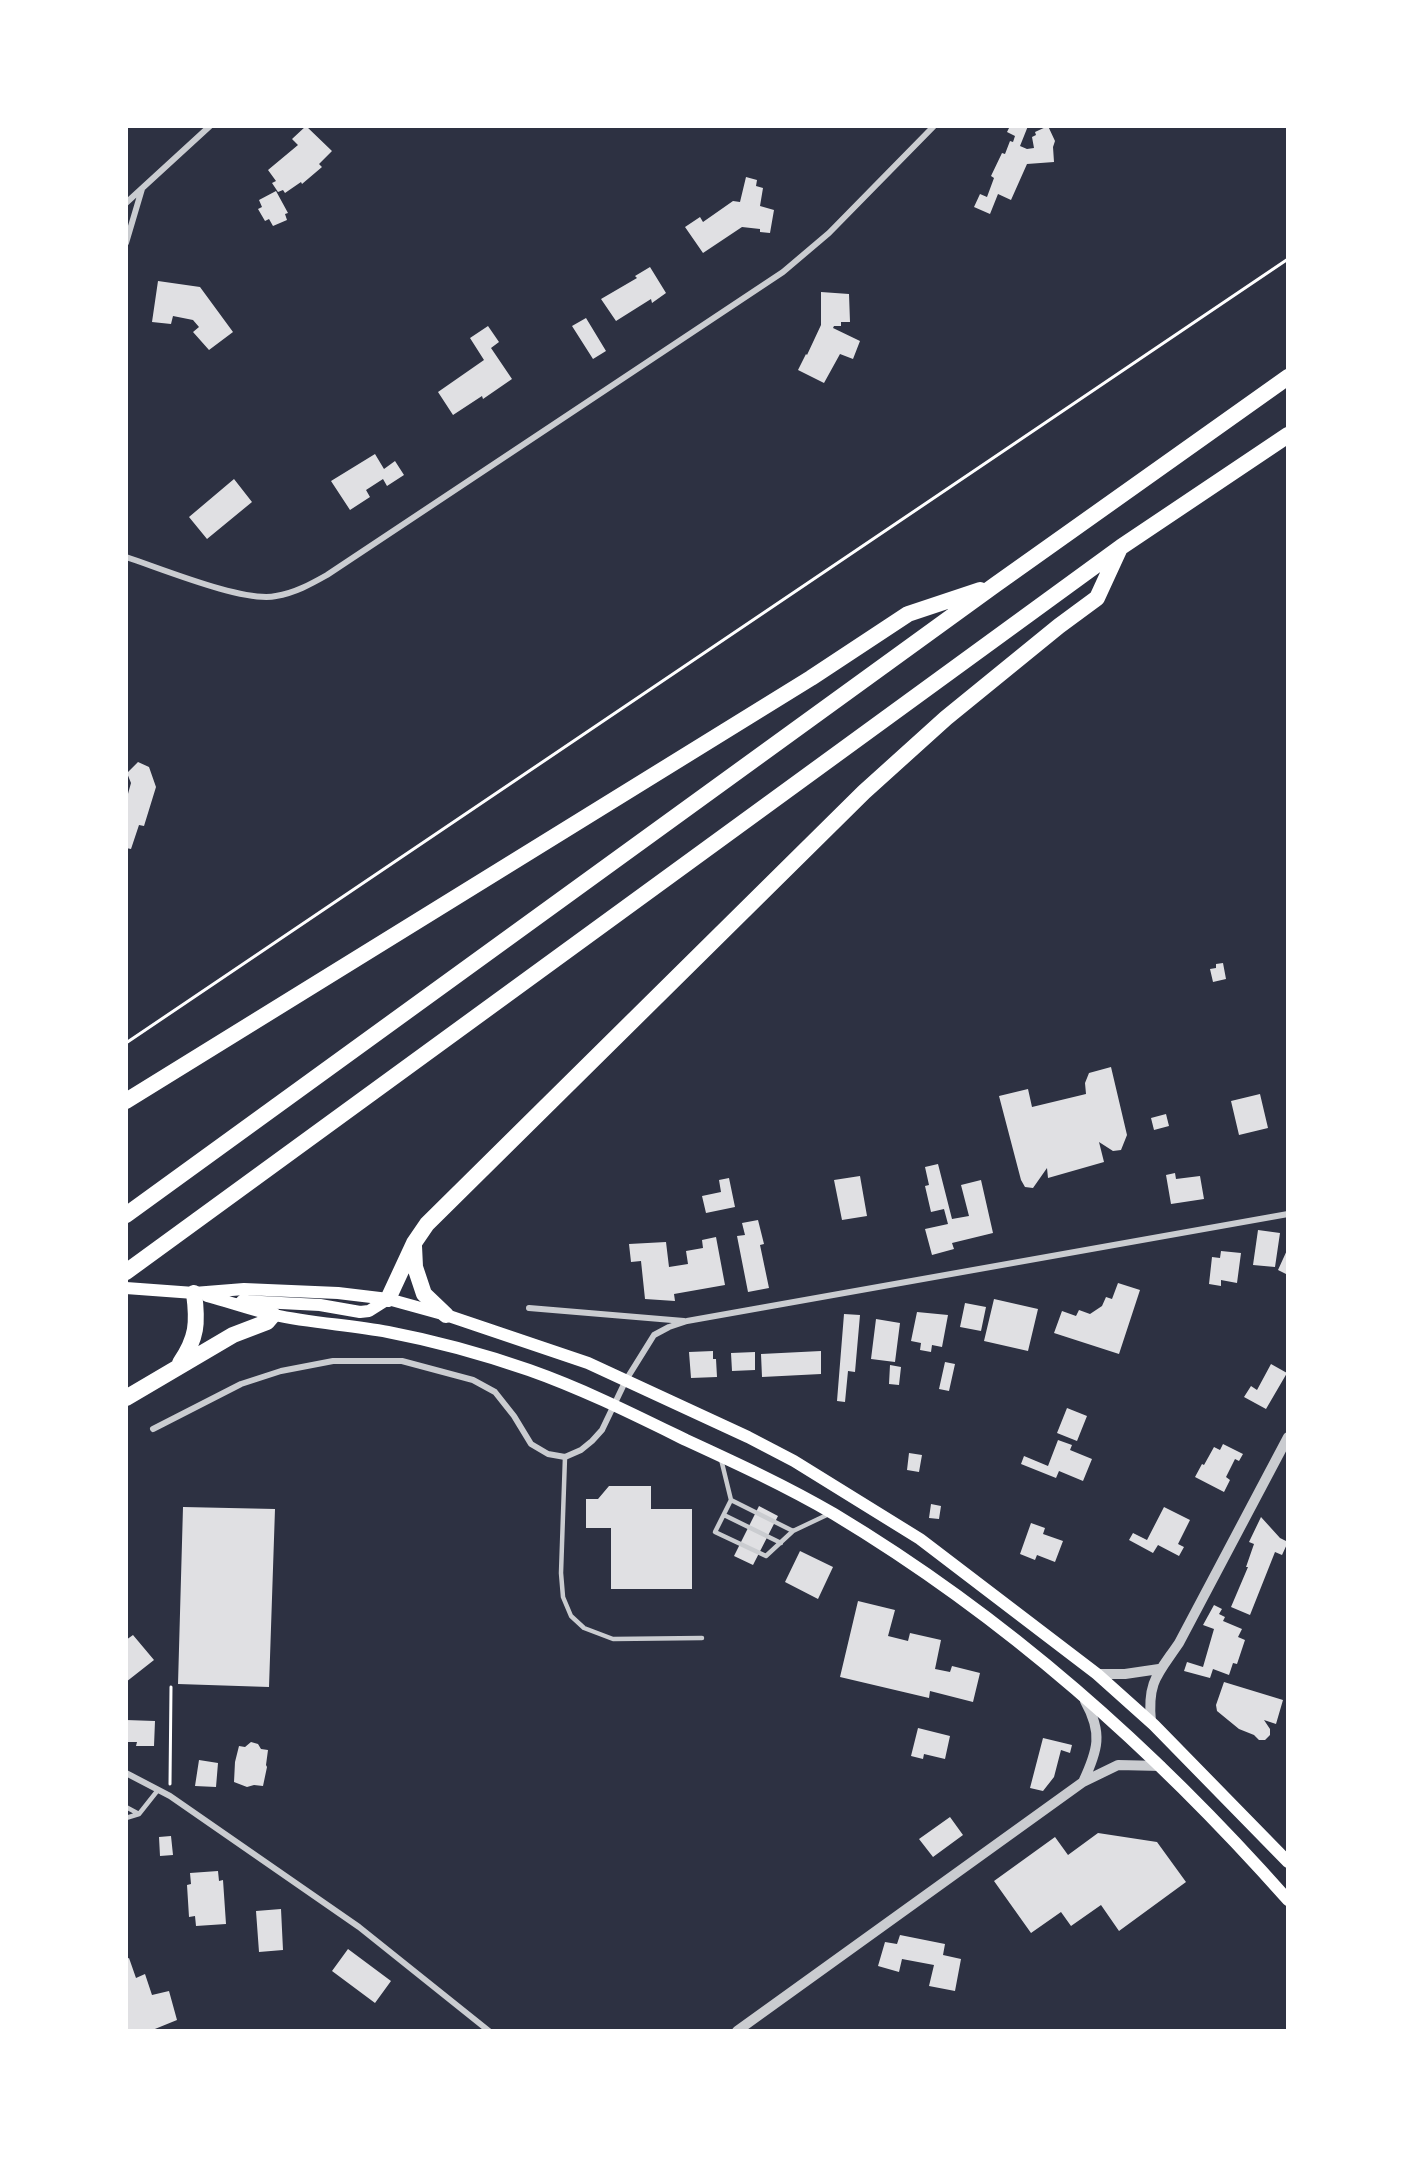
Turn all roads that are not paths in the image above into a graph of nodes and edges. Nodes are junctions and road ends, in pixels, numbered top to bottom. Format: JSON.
{"nodes":[{"id":1,"x":210,"y":126,"type":"edge"},
{"id":2,"x":934,"y":126,"type":"edge"},
{"id":3,"x":142,"y":189,"type":"junction"},
{"id":4,"x":126,"y":203,"type":"edge"},
{"id":5,"x":126,"y":243,"type":"edge"},
{"id":6,"x":1288,"y":377,"type":"edge"},
{"id":7,"x":1288,"y":435,"type":"edge"},
{"id":8,"x":1121,"y":547,"type":"junction"},
{"id":9,"x":126,"y":557,"type":"edge"},
{"id":10,"x":995,"y":585,"type":"junction"},
{"id":11,"x":126,"y":1101,"type":"edge"},
{"id":12,"x":1288,"y":1214,"type":"edge"},
{"id":13,"x":126,"y":1215,"type":"edge"},
{"id":14,"x":414,"y":1243,"type":"junction"},
{"id":15,"x":126,"y":1272,"type":"edge"},
{"id":16,"x":126,"y":1288,"type":"edge"},
{"id":17,"x":194,"y":1293,"type":"junction"},
{"id":18,"x":388,"y":1299,"type":"junction"},
{"id":19,"x":229,"y":1301,"type":"junction"},
{"id":20,"x":529,"y":1308,"type":"dead end"},
{"id":21,"x":273,"y":1315,"type":"junction"},
{"id":22,"x":446,"y":1315,"type":"junction"},
{"id":23,"x":687,"y":1321,"type":"junction"},
{"id":24,"x":178,"y":1366,"type":"junction"},
{"id":25,"x":626,"y":1380,"type":"junction"},
{"id":26,"x":126,"y":1398,"type":"edge"},
{"id":27,"x":613,"y":1406,"type":"junction"},
{"id":28,"x":153,"y":1429,"type":"dead end"},
{"id":29,"x":1288,"y":1437,"type":"edge"},
{"id":30,"x":721,"y":1456,"type":"junction"},
{"id":31,"x":565,"y":1457,"type":"junction"},
{"id":32,"x":731,"y":1500,"type":"junction"},
{"id":33,"x":832,"y":1513,"type":"junction"},
{"id":34,"x":724,"y":1515,"type":"junction"},
{"id":35,"x":793,"y":1531,"type":"junction"},
{"id":36,"x":781,"y":1542,"type":"junction"},
{"id":37,"x":702,"y":1638,"type":"dead end"},
{"id":38,"x":1159,"y":1670,"type":"junction"},
{"id":39,"x":1097,"y":1674,"type":"junction"},
{"id":40,"x":1079,"y":1690,"type":"junction"},
{"id":41,"x":1151,"y":1722,"type":"junction"},
{"id":42,"x":1161,"y":1766,"type":"junction"},
{"id":43,"x":126,"y":1773,"type":"edge"},
{"id":44,"x":1083,"y":1782,"type":"junction"},
{"id":45,"x":158,"y":1790,"type":"junction"},
{"id":46,"x":126,"y":1807,"type":"edge"},
{"id":47,"x":139,"y":1814,"type":"junction"},
{"id":48,"x":126,"y":1818,"type":"edge"},
{"id":49,"x":1288,"y":1862,"type":"edge"},
{"id":50,"x":1288,"y":1900,"type":"edge"},
{"id":51,"x":489,"y":2031,"type":"edge"},
{"id":52,"x":737,"y":2031,"type":"edge"}],
"edges":[{"from":1,"to":3,"type":"street"},
{"from":2,"to":9,"type":"street"},
{"from":3,"to":4,"type":"street"},
{"from":3,"to":5,"type":"street"},
{"from":6,"to":10,"type":"highway"},
{"from":7,"to":8,"type":"highway"},
{"from":8,"to":14,"type":"highway"},
{"from":8,"to":15,"type":"highway"},
{"from":10,"to":11,"type":"highway"},
{"from":10,"to":13,"type":"highway"},
{"from":12,"to":23,"type":"street"},
{"from":14,"to":18,"type":"highway"},
{"from":14,"to":22,"type":"highway"},
{"from":16,"to":17,"type":"main road"},
{"from":17,"to":18,"type":"main road"},
{"from":17,"to":19,"type":"main road"},
{"from":17,"to":24,"type":"highway"},
{"from":18,"to":19,"type":"main road"},
{"from":18,"to":22,"type":"main road"},
{"from":19,"to":21,"type":"main road"},
{"from":20,"to":23,"type":"street"},
{"from":21,"to":24,"type":"highway"},
{"from":21,"to":27,"type":"main road"},
{"from":22,"to":25,"type":"main road"},
{"from":23,"to":25,"type":"street"},
{"from":24,"to":26,"type":"highway"},
{"from":25,"to":27,"type":"street"},
{"from":25,"to":39,"type":"main road"},
{"from":27,"to":30,"type":"main road"},
{"from":27,"to":31,"type":"street"},
{"from":28,"to":31,"type":"street"},
{"from":29,"to":38,"type":"street"},
{"from":30,"to":32,"type":"lane"},
{"from":30,"to":33,"type":"main road"},
{"from":31,"to":37,"type":"lane"},
{"from":32,"to":34,"type":"lane"},
{"from":32,"to":35,"type":"lane"},
{"from":33,"to":35,"type":"lane"},
{"from":33,"to":40,"type":"main road"},
{"from":34,"to":36,"type":"lane"},
{"from":34,"to":36,"type":"lane"},
{"from":35,"to":36,"type":"lane"},
{"from":38,"to":39,"type":"street"},
{"from":38,"to":41,"type":"street"},
{"from":39,"to":41,"type":"main road"},
{"from":40,"to":42,"type":"main road"},
{"from":40,"to":44,"type":"street"},
{"from":41,"to":49,"type":"main road"},
{"from":42,"to":44,"type":"street"},
{"from":42,"to":50,"type":"main road"},
{"from":43,"to":45,"type":"street"},
{"from":44,"to":52,"type":"street"},
{"from":45,"to":47,"type":"lane"},
{"from":45,"to":51,"type":"street"},
{"from":46,"to":47,"type":"lane"},
{"from":47,"to":48,"type":"lane"}]}
